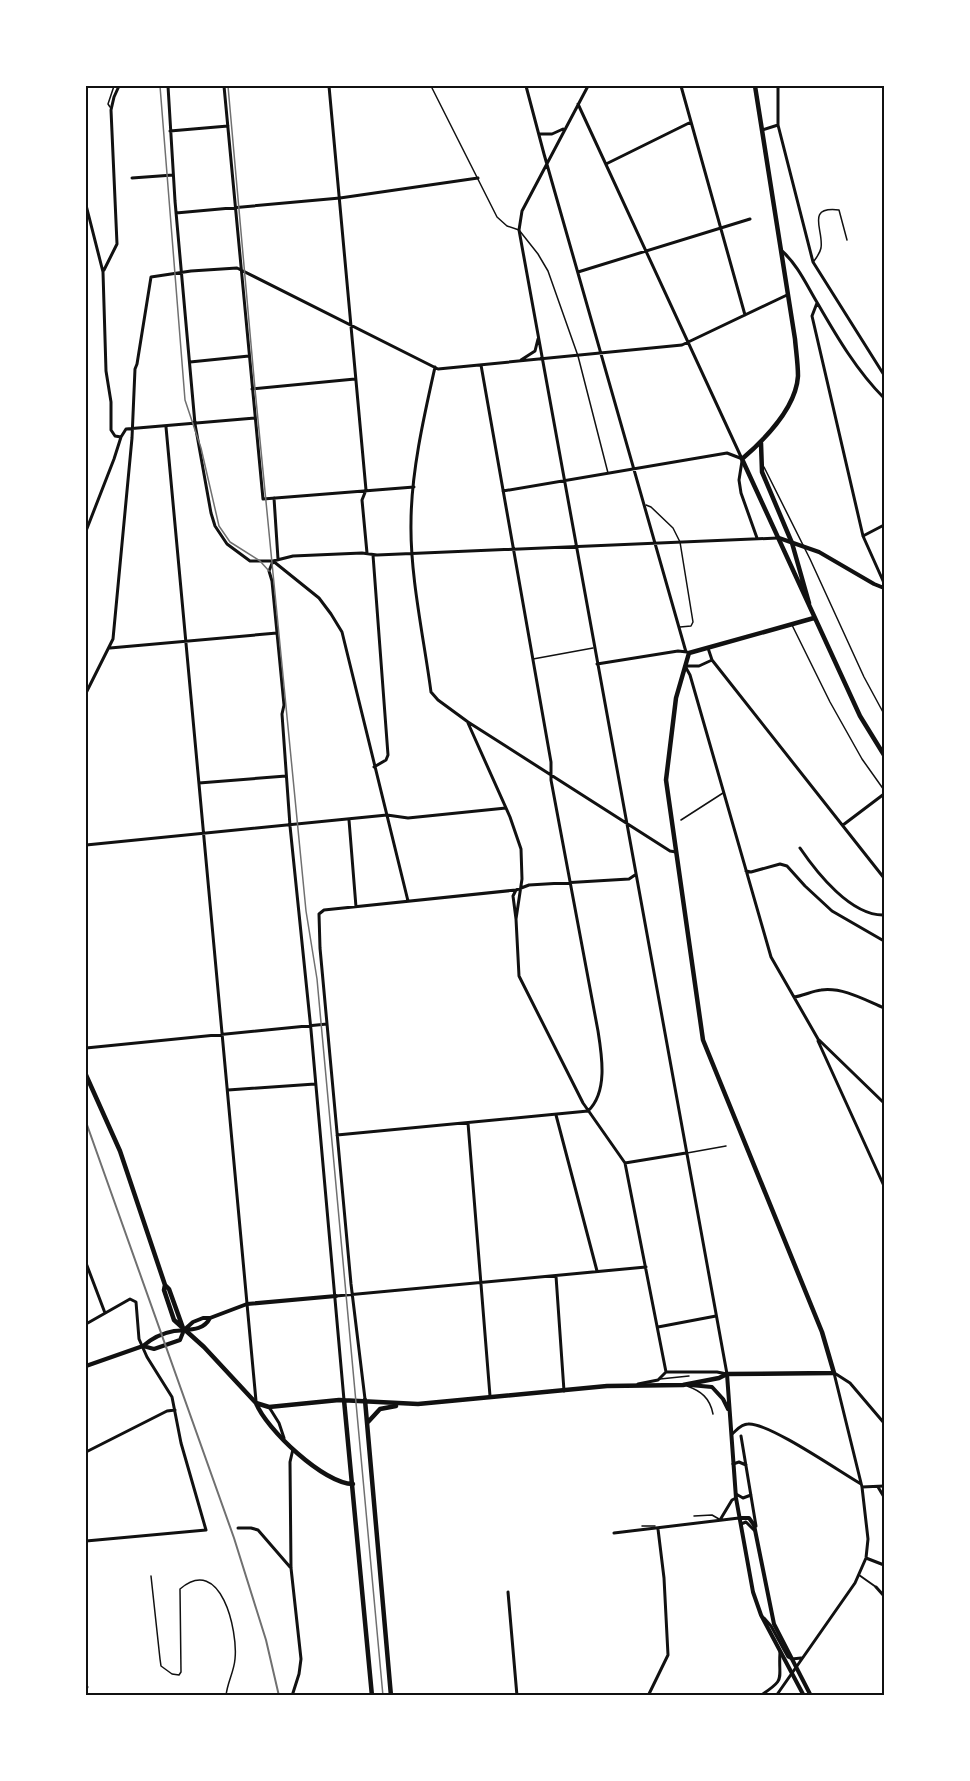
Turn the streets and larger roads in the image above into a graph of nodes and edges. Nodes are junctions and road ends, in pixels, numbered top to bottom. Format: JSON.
{"nodes":[{"id":1,"x":119,"y":86,"type":"edge"},
{"id":2,"x":168,"y":86,"type":"edge"},
{"id":3,"x":224,"y":86,"type":"edge"},
{"id":4,"x":329,"y":86,"type":"edge"},
{"id":5,"x":526,"y":86,"type":"edge"},
{"id":6,"x":588,"y":86,"type":"edge"},
{"id":7,"x":681,"y":86,"type":"edge"},
{"id":8,"x":755,"y":86,"type":"edge"},
{"id":9,"x":778,"y":86,"type":"edge"},
{"id":10,"x":578,"y":104,"type":"junction"},
{"id":11,"x":691,"y":121,"type":"junction"},
{"id":12,"x":566,"y":125,"type":"junction"},
{"id":13,"x":778,"y":125,"type":"junction"},
{"id":14,"x":228,"y":126,"type":"junction"},
{"id":15,"x":762,"y":130,"type":"junction"},
{"id":16,"x":170,"y":131,"type":"junction"},
{"id":17,"x":539,"y":134,"type":"junction"},
{"id":18,"x":547,"y":164,"type":"junction"},
{"id":19,"x":606,"y":164,"type":"junction"},
{"id":20,"x":173,"y":175,"type":"junction"},
{"id":21,"x":132,"y":178,"type":"dead end"},
{"id":22,"x":478,"y":178,"type":"road end"},
{"id":23,"x":340,"y":198,"type":"junction"},
{"id":24,"x":86,"y":205,"type":"edge"},
{"id":25,"x":235,"y":206,"type":"junction"},
{"id":26,"x":176,"y":213,"type":"junction"},
{"id":27,"x":750,"y":219,"type":"dead end"},
{"id":28,"x":720,"y":227,"type":"junction"},
{"id":29,"x":647,"y":250,"type":"junction"},
{"id":30,"x":781,"y":250,"type":"junction"},
{"id":31,"x":241,"y":270,"type":"junction"},
{"id":32,"x":103,"y":272,"type":"junction"},
{"id":33,"x":578,"y":272,"type":"junction"},
{"id":34,"x":182,"y":273,"type":"junction"},
{"id":35,"x":787,"y":295,"type":"junction"},
{"id":36,"x":817,"y":303,"type":"junction"},
{"id":37,"x":745,"y":315,"type":"junction"},
{"id":38,"x":350,"y":324,"type":"junction"},
{"id":39,"x":538,"y":337,"type":"junction"},
{"id":40,"x":688,"y":343,"type":"junction"},
{"id":41,"x":602,"y":354,"type":"junction"},
{"id":42,"x":249,"y":356,"type":"junction"},
{"id":43,"x":543,"y":359,"type":"junction"},
{"id":44,"x":519,"y":361,"type":"junction"},
{"id":45,"x":190,"y":362,"type":"junction"},
{"id":46,"x":482,"y":365,"type":"junction"},
{"id":47,"x":437,"y":368,"type":"junction"},
{"id":48,"x":885,"y":375,"type":"edge"},
{"id":49,"x":355,"y":379,"type":"junction"},
{"id":50,"x":252,"y":389,"type":"junction"},
{"id":51,"x":885,"y":398,"type":"edge"},
{"id":52,"x":255,"y":418,"type":"junction"},
{"id":53,"x":195,"y":424,"type":"junction"},
{"id":54,"x":133,"y":427,"type":"junction"},
{"id":55,"x":166,"y":427,"type":"junction"},
{"id":56,"x":121,"y":437,"type":"junction"},
{"id":57,"x":761,"y":443,"type":"junction"},
{"id":58,"x":742,"y":459,"type":"junction"},
{"id":59,"x":635,"y":469,"type":"junction"},
{"id":60,"x":565,"y":481,"type":"junction"},
{"id":61,"x":414,"y":487,"type":"junction"},
{"id":62,"x":366,"y":490,"type":"junction"},
{"id":63,"x":503,"y":491,"type":"junction"},
{"id":64,"x":274,"y":498,"type":"junction"},
{"id":65,"x":885,"y":525,"type":"edge"},
{"id":66,"x":86,"y":531,"type":"edge"},
{"id":67,"x":863,"y":536,"type":"junction"},
{"id":68,"x":758,"y":538,"type":"junction"},
{"id":69,"x":778,"y":538,"type":"junction"},
{"id":70,"x":792,"y":543,"type":"junction"},
{"id":71,"x":655,"y":544,"type":"junction"},
{"id":72,"x":576,"y":547,"type":"junction"},
{"id":73,"x":514,"y":550,"type":"junction"},
{"id":74,"x":367,"y":553,"type":"junction"},
{"id":75,"x":412,"y":554,"type":"junction"},
{"id":76,"x":373,"y":555,"type":"junction"},
{"id":77,"x":278,"y":559,"type":"junction"},
{"id":78,"x":273,"y":561,"type":"junction"},
{"id":79,"x":885,"y":583,"type":"edge"},
{"id":80,"x":885,"y":588,"type":"edge"},
{"id":81,"x":814,"y":618,"type":"junction"},
{"id":82,"x":277,"y":633,"type":"junction"},
{"id":83,"x":187,"y":641,"type":"junction"},
{"id":84,"x":707,"y":647,"type":"junction"},
{"id":85,"x":110,"y":648,"type":"junction"},
{"id":86,"x":687,"y":653,"type":"junction"},
{"id":87,"x":712,"y":660,"type":"junction"},
{"id":88,"x":597,"y":664,"type":"junction"},
{"id":89,"x":685,"y":666,"type":"junction"},
{"id":90,"x":86,"y":693,"type":"edge"},
{"id":91,"x":468,"y":722,"type":"junction"},
{"id":92,"x":885,"y":755,"type":"edge"},
{"id":93,"x":374,"y":767,"type":"junction"},
{"id":94,"x":551,"y":774,"type":"junction"},
{"id":95,"x":286,"y":776,"type":"junction"},
{"id":96,"x":199,"y":783,"type":"junction"},
{"id":97,"x":885,"y":791,"type":"edge"},
{"id":98,"x":506,"y":808,"type":"junction"},
{"id":99,"x":387,"y":815,"type":"junction"},
{"id":100,"x":349,"y":820,"type":"junction"},
{"id":101,"x":625,"y":822,"type":"junction"},
{"id":102,"x":843,"y":825,"type":"junction"},
{"id":103,"x":290,"y":826,"type":"junction"},
{"id":104,"x":204,"y":834,"type":"junction"},
{"id":105,"x":86,"y":845,"type":"edge"},
{"id":106,"x":800,"y":848,"type":"dead end"},
{"id":107,"x":677,"y":850,"type":"junction"},
{"id":108,"x":746,"y":871,"type":"junction"},
{"id":109,"x":634,"y":875,"type":"junction"},
{"id":110,"x":885,"y":878,"type":"edge"},
{"id":111,"x":571,"y":883,"type":"junction"},
{"id":112,"x":522,"y":888,"type":"junction"},
{"id":113,"x":516,"y":890,"type":"junction"},
{"id":114,"x":408,"y":901,"type":"junction"},
{"id":115,"x":356,"y":907,"type":"junction"},
{"id":116,"x":885,"y":915,"type":"edge"},
{"id":117,"x":516,"y":920,"type":"junction"},
{"id":118,"x":885,"y":941,"type":"edge"},
{"id":119,"x":794,"y":997,"type":"junction"},
{"id":120,"x":885,"y":1008,"type":"edge"},
{"id":121,"x":327,"y":1024,"type":"junction"},
{"id":122,"x":311,"y":1026,"type":"junction"},
{"id":123,"x":222,"y":1034,"type":"junction"},
{"id":124,"x":818,"y":1039,"type":"junction"},
{"id":125,"x":86,"y":1048,"type":"edge"},
{"id":126,"x":86,"y":1075,"type":"edge"},
{"id":127,"x":316,"y":1084,"type":"junction"},
{"id":128,"x":228,"y":1090,"type":"junction"},
{"id":129,"x":885,"y":1103,"type":"edge"},
{"id":130,"x":588,"y":1111,"type":"junction"},
{"id":131,"x":556,"y":1115,"type":"junction"},
{"id":132,"x":468,"y":1123,"type":"junction"},
{"id":133,"x":337,"y":1135,"type":"junction"},
{"id":134,"x":686,"y":1153,"type":"junction"},
{"id":135,"x":625,"y":1163,"type":"junction"},
{"id":136,"x":885,"y":1186,"type":"edge"},
{"id":137,"x":86,"y":1263,"type":"edge"},
{"id":138,"x":646,"y":1267,"type":"junction"},
{"id":139,"x":597,"y":1271,"type":"junction"},
{"id":140,"x":556,"y":1276,"type":"junction"},
{"id":141,"x":480,"y":1282,"type":"junction"},
{"id":142,"x":352,"y":1294,"type":"junction"},
{"id":143,"x":336,"y":1296,"type":"junction"},
{"id":144,"x":247,"y":1304,"type":"junction"},
{"id":145,"x":105,"y":1313,"type":"junction"},
{"id":146,"x":716,"y":1316,"type":"junction"},
{"id":147,"x":210,"y":1318,"type":"junction"},
{"id":148,"x":86,"y":1324,"type":"edge"},
{"id":149,"x":658,"y":1327,"type":"junction"},
{"id":150,"x":184,"y":1330,"type":"junction"},
{"id":151,"x":143,"y":1346,"type":"junction"},
{"id":152,"x":86,"y":1366,"type":"edge"},
{"id":153,"x":666,"y":1372,"type":"junction"},
{"id":154,"x":834,"y":1373,"type":"junction"},
{"id":155,"x":726,"y":1374,"type":"junction"},
{"id":156,"x":683,"y":1385,"type":"junction"},
{"id":157,"x":634,"y":1386,"type":"junction"},
{"id":158,"x":564,"y":1391,"type":"junction"},
{"id":159,"x":490,"y":1396,"type":"junction"},
{"id":160,"x":344,"y":1400,"type":"junction"},
{"id":161,"x":365,"y":1400,"type":"junction"},
{"id":162,"x":256,"y":1403,"type":"junction"},
{"id":163,"x":405,"y":1405,"type":"junction"},
{"id":164,"x":269,"y":1407,"type":"junction"},
{"id":165,"x":175,"y":1410,"type":"junction"},
{"id":166,"x":729,"y":1412,"type":"junction"},
{"id":167,"x":885,"y":1423,"type":"edge"},
{"id":168,"x":367,"y":1424,"type":"junction"},
{"id":169,"x":731,"y":1436,"type":"junction"},
{"id":170,"x":741,"y":1436,"type":"dead end"},
{"id":171,"x":285,"y":1440,"type":"junction"},
{"id":172,"x":293,"y":1449,"type":"junction"},
{"id":173,"x":86,"y":1452,"type":"edge"},
{"id":174,"x":733,"y":1465,"type":"junction"},
{"id":175,"x":746,"y":1465,"type":"junction"},
{"id":176,"x":353,"y":1484,"type":"junction"},
{"id":177,"x":861,"y":1486,"type":"junction"},
{"id":178,"x":885,"y":1486,"type":"edge"},
{"id":179,"x":878,"y":1487,"type":"junction"},
{"id":180,"x":751,"y":1495,"type":"junction"},
{"id":181,"x":736,"y":1496,"type":"junction"},
{"id":182,"x":885,"y":1497,"type":"edge"},
{"id":183,"x":739,"y":1518,"type":"junction"},
{"id":184,"x":719,"y":1520,"type":"junction"},
{"id":185,"x":741,"y":1525,"type":"junction"},
{"id":186,"x":238,"y":1528,"type":"dead end"},
{"id":187,"x":658,"y":1529,"type":"junction"},
{"id":188,"x":614,"y":1533,"type":"dead end"},
{"id":189,"x":757,"y":1534,"type":"junction"},
{"id":190,"x":86,"y":1541,"type":"edge"},
{"id":191,"x":866,"y":1558,"type":"junction"},
{"id":192,"x":885,"y":1565,"type":"edge"},
{"id":193,"x":291,"y":1568,"type":"junction"},
{"id":194,"x":859,"y":1575,"type":"junction"},
{"id":195,"x":876,"y":1587,"type":"joint"},
{"id":196,"x":508,"y":1592,"type":"dead end"},
{"id":197,"x":885,"y":1596,"type":"edge"},
{"id":198,"x":761,"y":1615,"type":"junction"},
{"id":199,"x":780,"y":1652,"type":"junction"},
{"id":200,"x":803,"y":1658,"type":"junction"},
{"id":201,"x":792,"y":1659,"type":"junction"},
{"id":202,"x":796,"y":1668,"type":"junction"},
{"id":203,"x":792,"y":1673,"type":"junction"},
{"id":204,"x":292,"y":1695,"type":"edge"},
{"id":205,"x":372,"y":1695,"type":"edge"},
{"id":206,"x":391,"y":1695,"type":"edge"},
{"id":207,"x":517,"y":1695,"type":"edge"},
{"id":208,"x":648,"y":1695,"type":"edge"},
{"id":209,"x":760,"y":1695,"type":"edge"},
{"id":210,"x":776,"y":1695,"type":"edge"},
{"id":211,"x":804,"y":1695,"type":"edge"},
{"id":212,"x":811,"y":1695,"type":"edge"}],
"edges":[{"from":1,"to":32,"type":"street"},
{"from":2,"to":16,"type":"street"},
{"from":3,"to":14,"type":"street"},
{"from":4,"to":23,"type":"street"},
{"from":5,"to":17,"type":"street"},
{"from":6,"to":10,"type":"street"},
{"from":7,"to":11,"type":"street"},
{"from":8,"to":15,"type":"main road"},
{"from":9,"to":13,"type":"street"},
{"from":10,"to":12,"type":"street"},
{"from":10,"to":19,"type":"street"},
{"from":11,"to":19,"type":"street"},
{"from":11,"to":28,"type":"street"},
{"from":12,"to":17,"type":"street"},
{"from":12,"to":18,"type":"street"},
{"from":13,"to":15,"type":"street"},
{"from":13,"to":48,"type":"street"},
{"from":14,"to":16,"type":"street"},
{"from":14,"to":25,"type":"street"},
{"from":15,"to":30,"type":"main road"},
{"from":16,"to":20,"type":"street"},
{"from":17,"to":18,"type":"street"},
{"from":18,"to":33,"type":"street"},
{"from":18,"to":39,"type":"street"},
{"from":19,"to":29,"type":"street"},
{"from":20,"to":21,"type":"street"},
{"from":20,"to":26,"type":"street"},
{"from":22,"to":23,"type":"street"},
{"from":23,"to":25,"type":"street"},
{"from":23,"to":38,"type":"street"},
{"from":24,"to":32,"type":"street"},
{"from":25,"to":26,"type":"street"},
{"from":25,"to":31,"type":"street"},
{"from":26,"to":34,"type":"street"},
{"from":27,"to":28,"type":"street"},
{"from":28,"to":29,"type":"street"},
{"from":28,"to":37,"type":"street"},
{"from":29,"to":33,"type":"street"},
{"from":29,"to":40,"type":"street"},
{"from":30,"to":35,"type":"main road"},
{"from":30,"to":36,"type":"street"},
{"from":31,"to":34,"type":"street"},
{"from":31,"to":38,"type":"street"},
{"from":31,"to":42,"type":"street"},
{"from":32,"to":56,"type":"street"},
{"from":33,"to":41,"type":"street"},
{"from":34,"to":45,"type":"street"},
{"from":34,"to":54,"type":"street"},
{"from":35,"to":37,"type":"street"},
{"from":35,"to":57,"type":"main road"},
{"from":36,"to":51,"type":"street"},
{"from":36,"to":67,"type":"street"},
{"from":37,"to":40,"type":"street"},
{"from":38,"to":47,"type":"street"},
{"from":38,"to":49,"type":"street"},
{"from":39,"to":43,"type":"street"},
{"from":39,"to":44,"type":"street"},
{"from":40,"to":41,"type":"street"},
{"from":40,"to":58,"type":"street"},
{"from":41,"to":43,"type":"street"},
{"from":41,"to":59,"type":"street"},
{"from":42,"to":45,"type":"street"},
{"from":42,"to":50,"type":"street"},
{"from":43,"to":44,"type":"street"},
{"from":43,"to":60,"type":"street"},
{"from":44,"to":46,"type":"street"},
{"from":45,"to":53,"type":"street"},
{"from":46,"to":47,"type":"street"},
{"from":46,"to":63,"type":"street"},
{"from":47,"to":61,"type":"street"},
{"from":49,"to":50,"type":"street"},
{"from":49,"to":62,"type":"street"},
{"from":50,"to":52,"type":"street"},
{"from":52,"to":53,"type":"street"},
{"from":52,"to":64,"type":"street"},
{"from":53,"to":55,"type":"street"},
{"from":53,"to":78,"type":"street"},
{"from":54,"to":55,"type":"street"},
{"from":54,"to":56,"type":"street"},
{"from":54,"to":85,"type":"street"},
{"from":55,"to":83,"type":"street"},
{"from":56,"to":66,"type":"street"},
{"from":57,"to":58,"type":"main road"},
{"from":57,"to":70,"type":"main road"},
{"from":58,"to":59,"type":"street"},
{"from":58,"to":68,"type":"street"},
{"from":58,"to":69,"type":"main road"},
{"from":59,"to":60,"type":"street"},
{"from":59,"to":71,"type":"street"},
{"from":60,"to":63,"type":"street"},
{"from":60,"to":72,"type":"street"},
{"from":61,"to":62,"type":"street"},
{"from":61,"to":75,"type":"street"},
{"from":62,"to":64,"type":"street"},
{"from":62,"to":74,"type":"street"},
{"from":63,"to":73,"type":"street"},
{"from":64,"to":77,"type":"street"},
{"from":65,"to":67,"type":"street"},
{"from":67,"to":79,"type":"street"},
{"from":68,"to":69,"type":"street"},
{"from":68,"to":71,"type":"street"},
{"from":69,"to":70,"type":"street"},
{"from":69,"to":81,"type":"main road"},
{"from":70,"to":80,"type":"street"},
{"from":70,"to":81,"type":"main road"},
{"from":71,"to":72,"type":"street"},
{"from":71,"to":86,"type":"street"},
{"from":72,"to":73,"type":"street"},
{"from":72,"to":88,"type":"street"},
{"from":73,"to":75,"type":"street"},
{"from":73,"to":94,"type":"street"},
{"from":74,"to":76,"type":"street"},
{"from":74,"to":77,"type":"street"},
{"from":75,"to":76,"type":"street"},
{"from":75,"to":91,"type":"street"},
{"from":76,"to":93,"type":"street"},
{"from":77,"to":78,"type":"street"},
{"from":78,"to":82,"type":"street"},
{"from":78,"to":93,"type":"street"},
{"from":81,"to":84,"type":"main road"},
{"from":81,"to":92,"type":"main road"},
{"from":82,"to":83,"type":"street"},
{"from":82,"to":95,"type":"street"},
{"from":83,"to":85,"type":"street"},
{"from":83,"to":96,"type":"street"},
{"from":84,"to":86,"type":"main road"},
{"from":84,"to":87,"type":"street"},
{"from":85,"to":90,"type":"street"},
{"from":86,"to":88,"type":"street"},
{"from":86,"to":89,"type":"main road"},
{"from":87,"to":89,"type":"street"},
{"from":87,"to":102,"type":"street"},
{"from":88,"to":101,"type":"street"},
{"from":89,"to":107,"type":"main road"},
{"from":89,"to":108,"type":"street"},
{"from":91,"to":94,"type":"street"},
{"from":91,"to":98,"type":"street"},
{"from":93,"to":99,"type":"street"},
{"from":94,"to":101,"type":"street"},
{"from":94,"to":111,"type":"street"},
{"from":95,"to":96,"type":"street"},
{"from":95,"to":103,"type":"street"},
{"from":96,"to":104,"type":"street"},
{"from":97,"to":102,"type":"street"},
{"from":98,"to":99,"type":"street"},
{"from":98,"to":112,"type":"street"},
{"from":99,"to":100,"type":"street"},
{"from":99,"to":114,"type":"street"},
{"from":100,"to":103,"type":"street"},
{"from":100,"to":115,"type":"street"},
{"from":101,"to":107,"type":"street"},
{"from":101,"to":109,"type":"street"},
{"from":102,"to":110,"type":"street"},
{"from":103,"to":104,"type":"street"},
{"from":103,"to":122,"type":"street"},
{"from":104,"to":105,"type":"street"},
{"from":104,"to":123,"type":"street"},
{"from":106,"to":116,"type":"street"},
{"from":107,"to":154,"type":"main road"},
{"from":108,"to":118,"type":"street"},
{"from":108,"to":119,"type":"street"},
{"from":109,"to":111,"type":"street"},
{"from":109,"to":134,"type":"street"},
{"from":111,"to":112,"type":"street"},
{"from":111,"to":130,"type":"street"},
{"from":112,"to":113,"type":"street"},
{"from":112,"to":117,"type":"street"},
{"from":113,"to":114,"type":"street"},
{"from":113,"to":117,"type":"street"},
{"from":114,"to":115,"type":"street"},
{"from":115,"to":121,"type":"street"},
{"from":117,"to":130,"type":"street"},
{"from":119,"to":120,"type":"street"},
{"from":119,"to":124,"type":"street"},
{"from":121,"to":122,"type":"street"},
{"from":121,"to":133,"type":"street"},
{"from":122,"to":123,"type":"street"},
{"from":122,"to":127,"type":"street"},
{"from":123,"to":125,"type":"street"},
{"from":123,"to":128,"type":"street"},
{"from":124,"to":129,"type":"street"},
{"from":124,"to":136,"type":"street"},
{"from":126,"to":150,"type":"main road"},
{"from":127,"to":128,"type":"street"},
{"from":127,"to":143,"type":"street"},
{"from":128,"to":144,"type":"street"},
{"from":130,"to":131,"type":"street"},
{"from":130,"to":135,"type":"street"},
{"from":131,"to":132,"type":"street"},
{"from":131,"to":139,"type":"street"},
{"from":132,"to":133,"type":"street"},
{"from":132,"to":141,"type":"street"},
{"from":133,"to":142,"type":"street"},
{"from":134,"to":135,"type":"street"},
{"from":134,"to":146,"type":"street"},
{"from":135,"to":138,"type":"street"},
{"from":137,"to":145,"type":"street"},
{"from":138,"to":139,"type":"street"},
{"from":138,"to":149,"type":"street"},
{"from":139,"to":140,"type":"street"},
{"from":140,"to":141,"type":"street"},
{"from":140,"to":158,"type":"street"},
{"from":141,"to":142,"type":"street"},
{"from":141,"to":159,"type":"street"},
{"from":142,"to":143,"type":"street"},
{"from":142,"to":161,"type":"street"},
{"from":143,"to":144,"type":"street"},
{"from":143,"to":160,"type":"street"},
{"from":144,"to":147,"type":"street"},
{"from":144,"to":162,"type":"street"},
{"from":145,"to":148,"type":"street"},
{"from":145,"to":151,"type":"street"},
{"from":146,"to":149,"type":"street"},
{"from":146,"to":155,"type":"street"},
{"from":147,"to":150,"type":"street"},
{"from":147,"to":150,"type":"street"},
{"from":149,"to":153,"type":"street"},
{"from":150,"to":151,"type":"street"},
{"from":150,"to":151,"type":"street"},
{"from":150,"to":162,"type":"main road"},
{"from":151,"to":152,"type":"street"},
{"from":151,"to":165,"type":"street"},
{"from":153,"to":155,"type":"street"},
{"from":153,"to":157,"type":"street"},
{"from":154,"to":155,"type":"main road"},
{"from":154,"to":167,"type":"street"},
{"from":154,"to":177,"type":"street"},
{"from":155,"to":156,"type":"main road"},
{"from":155,"to":166,"type":"street"},
{"from":156,"to":157,"type":"main road"},
{"from":156,"to":166,"type":"street"},
{"from":157,"to":158,"type":"main road"},
{"from":158,"to":159,"type":"main road"},
{"from":159,"to":163,"type":"main road"},
{"from":160,"to":161,"type":"main road"},
{"from":160,"to":164,"type":"main road"},
{"from":160,"to":176,"type":"main road"},
{"from":161,"to":163,"type":"main road"},
{"from":161,"to":168,"type":"main road"},
{"from":162,"to":164,"type":"main road"},
{"from":162,"to":171,"type":"main road"},
{"from":163,"to":168,"type":"main road"},
{"from":164,"to":171,"type":"street"},
{"from":165,"to":173,"type":"street"},
{"from":165,"to":190,"type":"street"},
{"from":166,"to":169,"type":"street"},
{"from":168,"to":206,"type":"main road"},
{"from":169,"to":174,"type":"street"},
{"from":169,"to":177,"type":"street"},
{"from":170,"to":175,"type":"street"},
{"from":171,"to":172,"type":"main road"},
{"from":172,"to":176,"type":"main road"},
{"from":172,"to":193,"type":"street"},
{"from":174,"to":175,"type":"street"},
{"from":174,"to":181,"type":"street"},
{"from":175,"to":180,"type":"street"},
{"from":176,"to":205,"type":"main road"},
{"from":177,"to":179,"type":"street"},
{"from":177,"to":191,"type":"street"},
{"from":178,"to":179,"type":"street"},
{"from":179,"to":182,"type":"street"},
{"from":180,"to":181,"type":"street"},
{"from":180,"to":189,"type":"street"},
{"from":181,"to":183,"type":"street"},
{"from":181,"to":184,"type":"street"},
{"from":183,"to":184,"type":"street"},
{"from":183,"to":185,"type":"street"},
{"from":183,"to":189,"type":"street"},
{"from":184,"to":187,"type":"street"},
{"from":185,"to":189,"type":"street"},
{"from":185,"to":198,"type":"street"},
{"from":186,"to":193,"type":"street"},
{"from":187,"to":188,"type":"street"},
{"from":187,"to":208,"type":"street"},
{"from":189,"to":201,"type":"street"},
{"from":191,"to":192,"type":"street"},
{"from":191,"to":194,"type":"street"},
{"from":193,"to":204,"type":"street"},
{"from":194,"to":195,"type":"street"},
{"from":194,"to":200,"type":"street"},
{"from":195,"to":197,"type":"street"},
{"from":196,"to":207,"type":"street"},
{"from":198,"to":199,"type":"street"},
{"from":198,"to":201,"type":"street"},
{"from":199,"to":203,"type":"street"},
{"from":199,"to":209,"type":"street"},
{"from":200,"to":201,"type":"street"},
{"from":200,"to":202,"type":"street"},
{"from":201,"to":202,"type":"street"},
{"from":202,"to":203,"type":"street"},
{"from":202,"to":212,"type":"street"},
{"from":203,"to":210,"type":"street"},
{"from":203,"to":211,"type":"street"}]}
